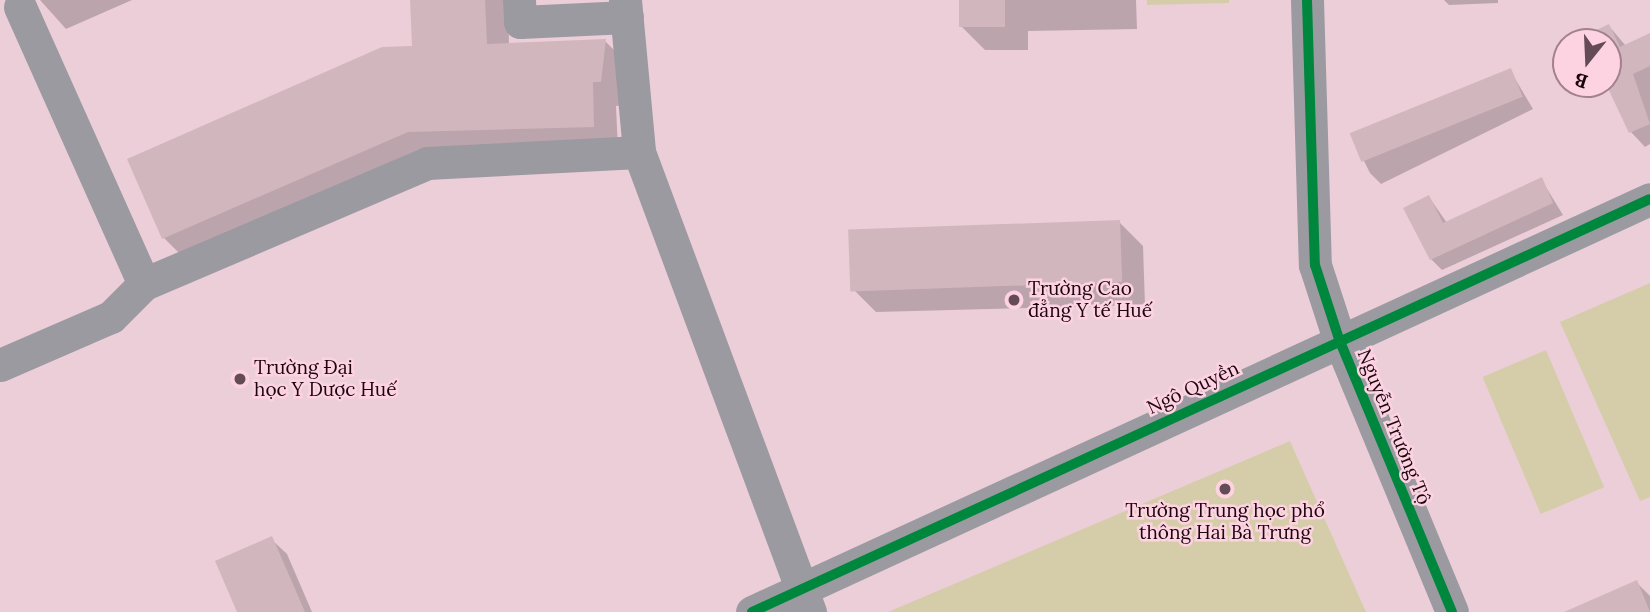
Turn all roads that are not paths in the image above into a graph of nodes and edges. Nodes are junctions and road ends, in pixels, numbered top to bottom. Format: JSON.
{"nodes":[{"id":1,"x":519,"y":0,"type":"edge"},
{"id":2,"x":1307,"y":0,"type":"edge"},
{"id":3,"x":20,"y":8,"type":"dead end"},
{"id":4,"x":626,"y":9,"type":"edge"},
{"id":5,"x":639,"y":152,"type":"junction"},
{"id":6,"x":1650,"y":199,"type":"edge"},
{"id":7,"x":144,"y":284,"type":"junction"},
{"id":8,"x":1339,"y":340,"type":"junction"},
{"id":9,"x":0,"y":365,"type":"edge"},
{"id":10,"x":805,"y":601,"type":"edge"},
{"id":11,"x":752,"y":612,"type":"edge"},
{"id":12,"x":1452,"y":612,"type":"edge"}],
"edges":[{"from":1,"to":4,"type":"street"},
{"from":2,"to":8,"type":"street","name":"Nguyễn Trường Tộ"},
{"from":3,"to":7,"type":"street"},
{"from":4,"to":5,"type":"street"},
{"from":5,"to":7,"type":"street"},
{"from":5,"to":10,"type":"street"},
{"from":6,"to":8,"type":"street","name":"Ngô Quyền"},
{"from":7,"to":9,"type":"street"},
{"from":8,"to":10,"type":"street","name":"Ngô Quyền"},
{"from":8,"to":12,"type":"street","name":"Nguyễn Trường Tộ"},
{"from":10,"to":11,"type":"street","name":"Ngô Quyền"}]}
